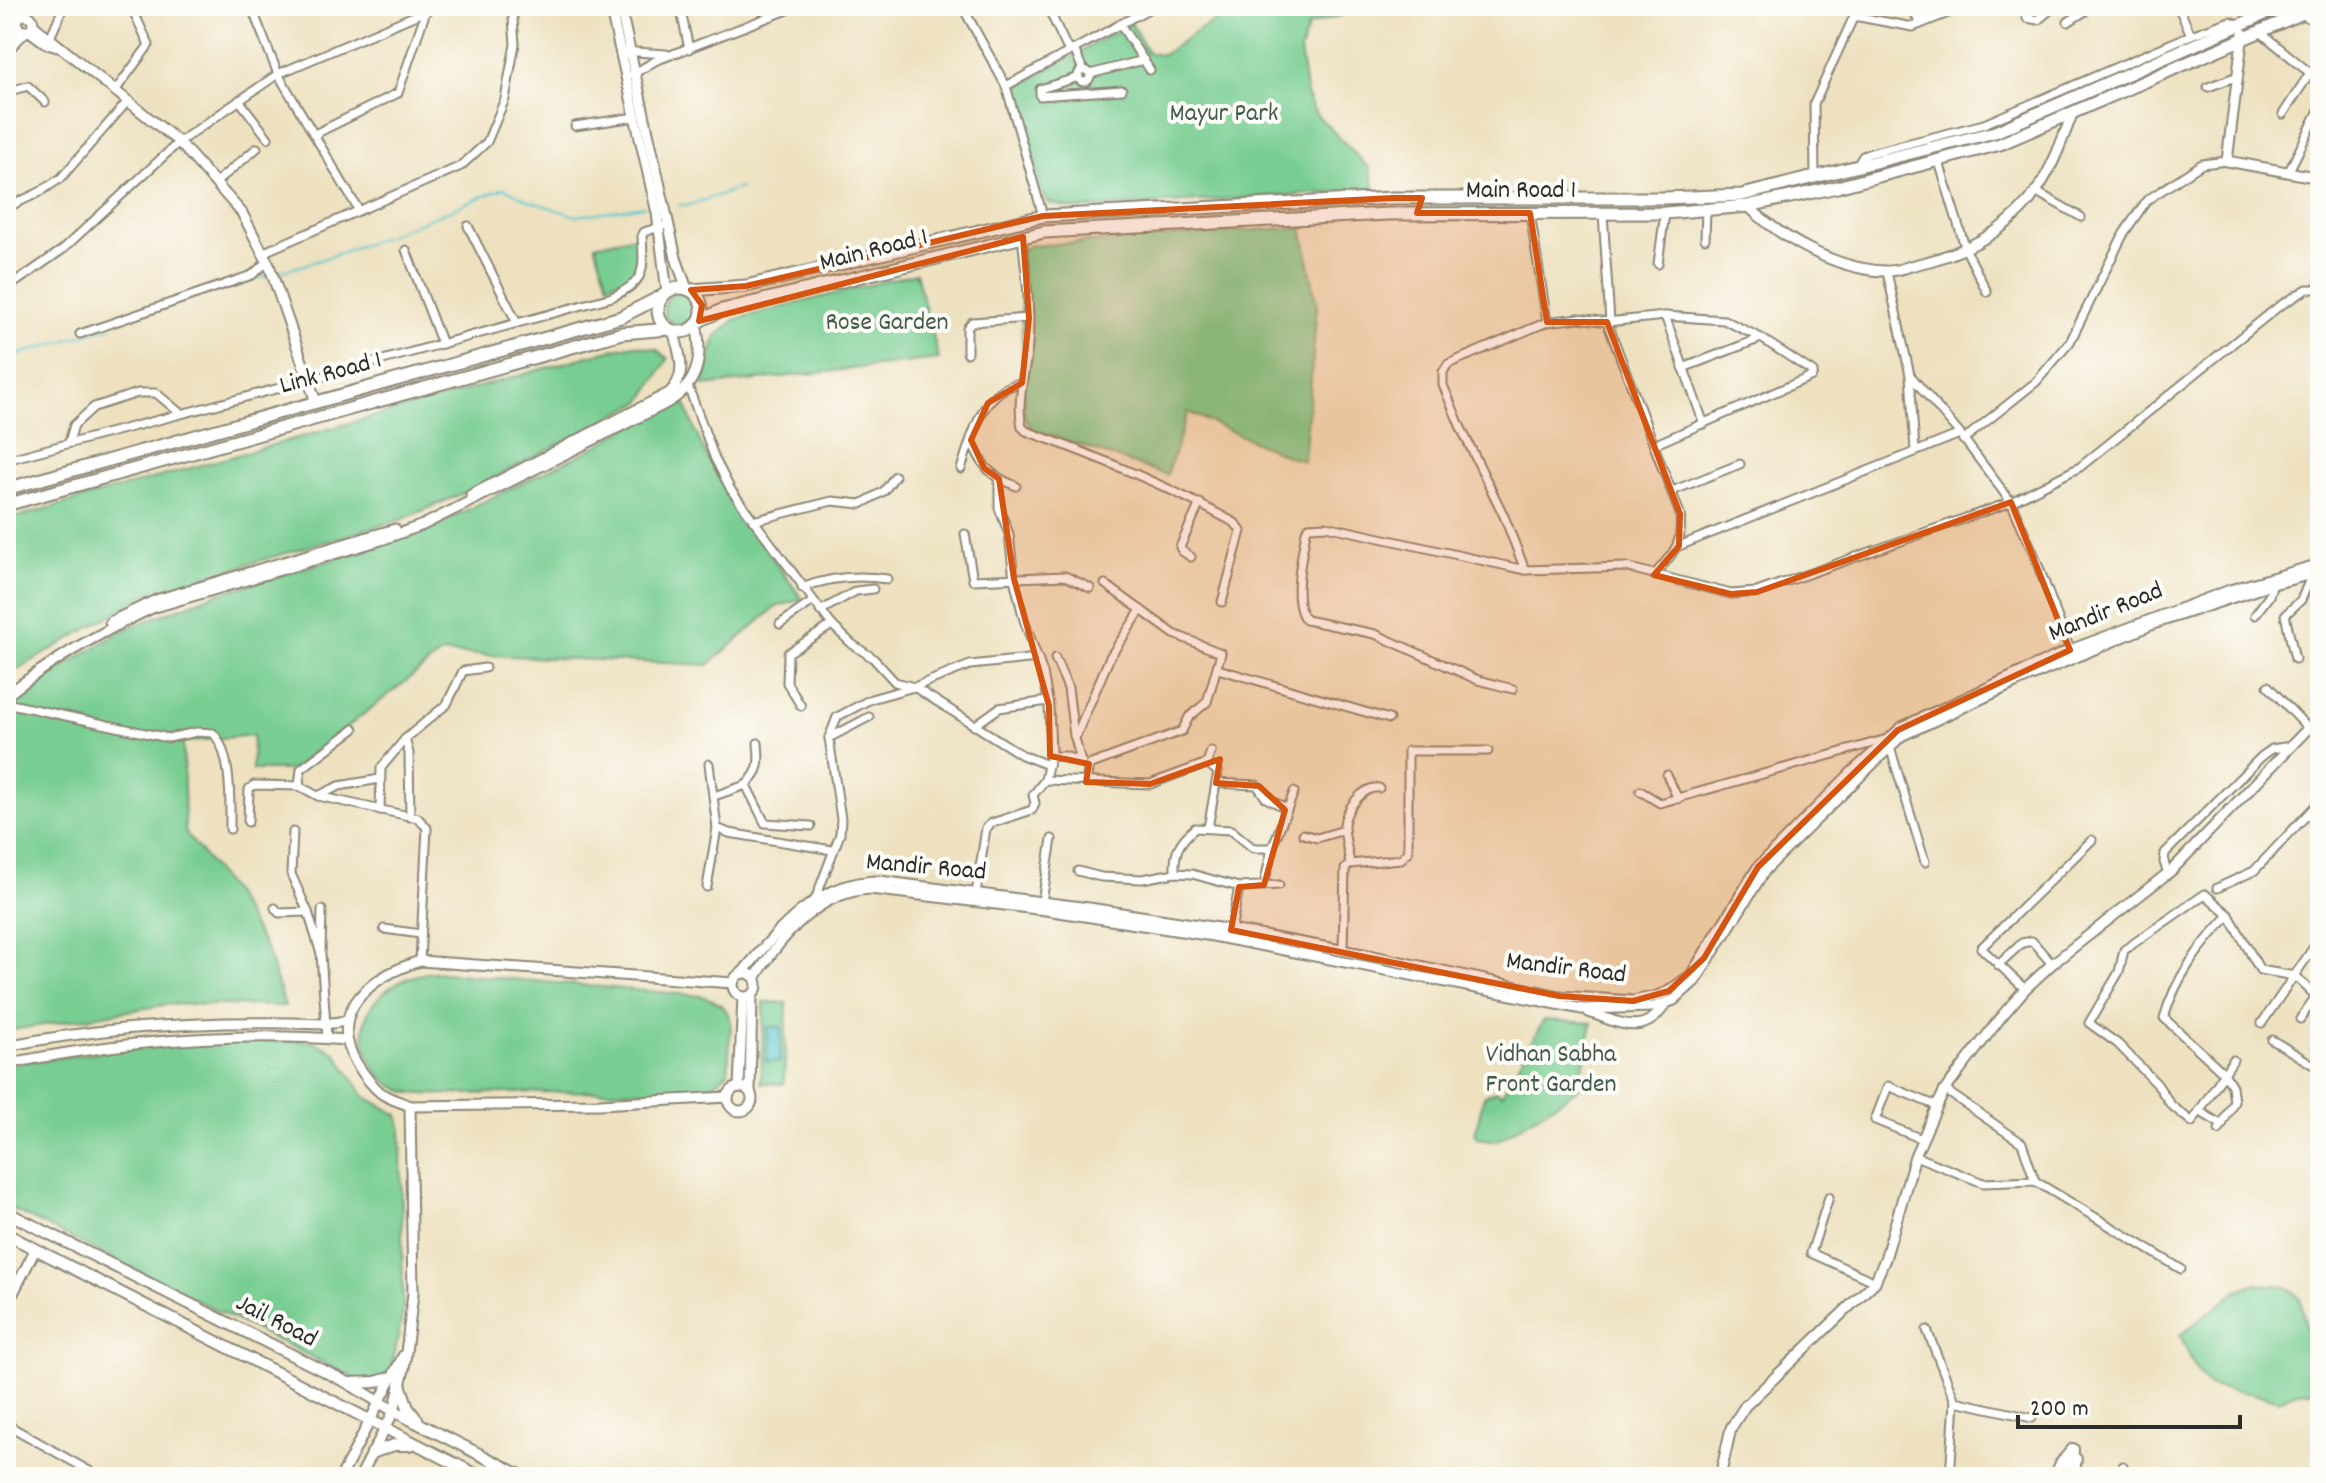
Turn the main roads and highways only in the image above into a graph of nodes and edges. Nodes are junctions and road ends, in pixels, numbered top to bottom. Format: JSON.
{"nodes":[{"id":1,"x":2283,"y":6,"type":"edge"},
{"id":2,"x":2319,"y":6,"type":"edge"},
{"id":3,"x":2243,"y":31,"type":"junction"},
{"id":4,"x":1422,"y":198,"type":"junction"},
{"id":5,"x":1417,"y":213,"type":"junction"},
{"id":6,"x":689,"y":290,"type":"junction"},
{"id":7,"x":666,"y":294,"type":"junction"},
{"id":8,"x":698,"y":322,"type":"junction"},
{"id":9,"x":671,"y":329,"type":"junction"},
{"id":10,"x":6,"y":489,"type":"edge"},
{"id":11,"x":6,"y":505,"type":"edge"},
{"id":12,"x":6,"y":1212,"type":"edge"},
{"id":13,"x":6,"y":1234,"type":"edge"},
{"id":14,"x":348,"y":1383,"type":"junction"},
{"id":15,"x":421,"y":1425,"type":"junction"},
{"id":16,"x":416,"y":1445,"type":"junction"},
{"id":17,"x":372,"y":1453,"type":"road end"},
{"id":18,"x":2057,"y":1475,"type":"edge"},
{"id":19,"x":481,"y":1477,"type":"edge"},
{"id":20,"x":524,"y":1477,"type":"edge"},
{"id":21,"x":2073,"y":1477,"type":"edge"}],
"edges":[{"from":1,"to":3,"type":"main road","name":"Main Road 1"},
{"from":2,"to":3,"type":"main road","name":"Main Road 1"},
{"from":3,"to":4,"type":"main road","name":"Main Road 1"},
{"from":3,"to":5,"type":"main road","name":"Main Road 1"},
{"from":4,"to":5,"type":"main road"},
{"from":4,"to":6,"type":"main road","name":"Main Road 1"},
{"from":5,"to":8,"type":"main road","name":"Main Road 1"},
{"from":6,"to":7,"type":"main road","name":"Link Road 1"},
{"from":6,"to":8,"type":"main road"},
{"from":7,"to":9,"type":"main road"},
{"from":7,"to":10,"type":"main road","name":"Link Road 1"},
{"from":8,"to":9,"type":"main road","name":"Link Road 1"},
{"from":9,"to":11,"type":"main road","name":"Link Road 1"},
{"from":12,"to":14,"type":"main road","name":"Jail Road"},
{"from":13,"to":16,"type":"main road","name":"Jail Road"},
{"from":14,"to":15,"type":"main road","name":"Jail Road"},
{"from":14,"to":15,"type":"main road"},
{"from":15,"to":20,"type":"main road","name":"Jail Road"},
{"from":16,"to":17,"type":"main road"},
{"from":16,"to":19,"type":"main road","name":"Jail Road"},
{"from":18,"to":21,"type":"main road"}]}
